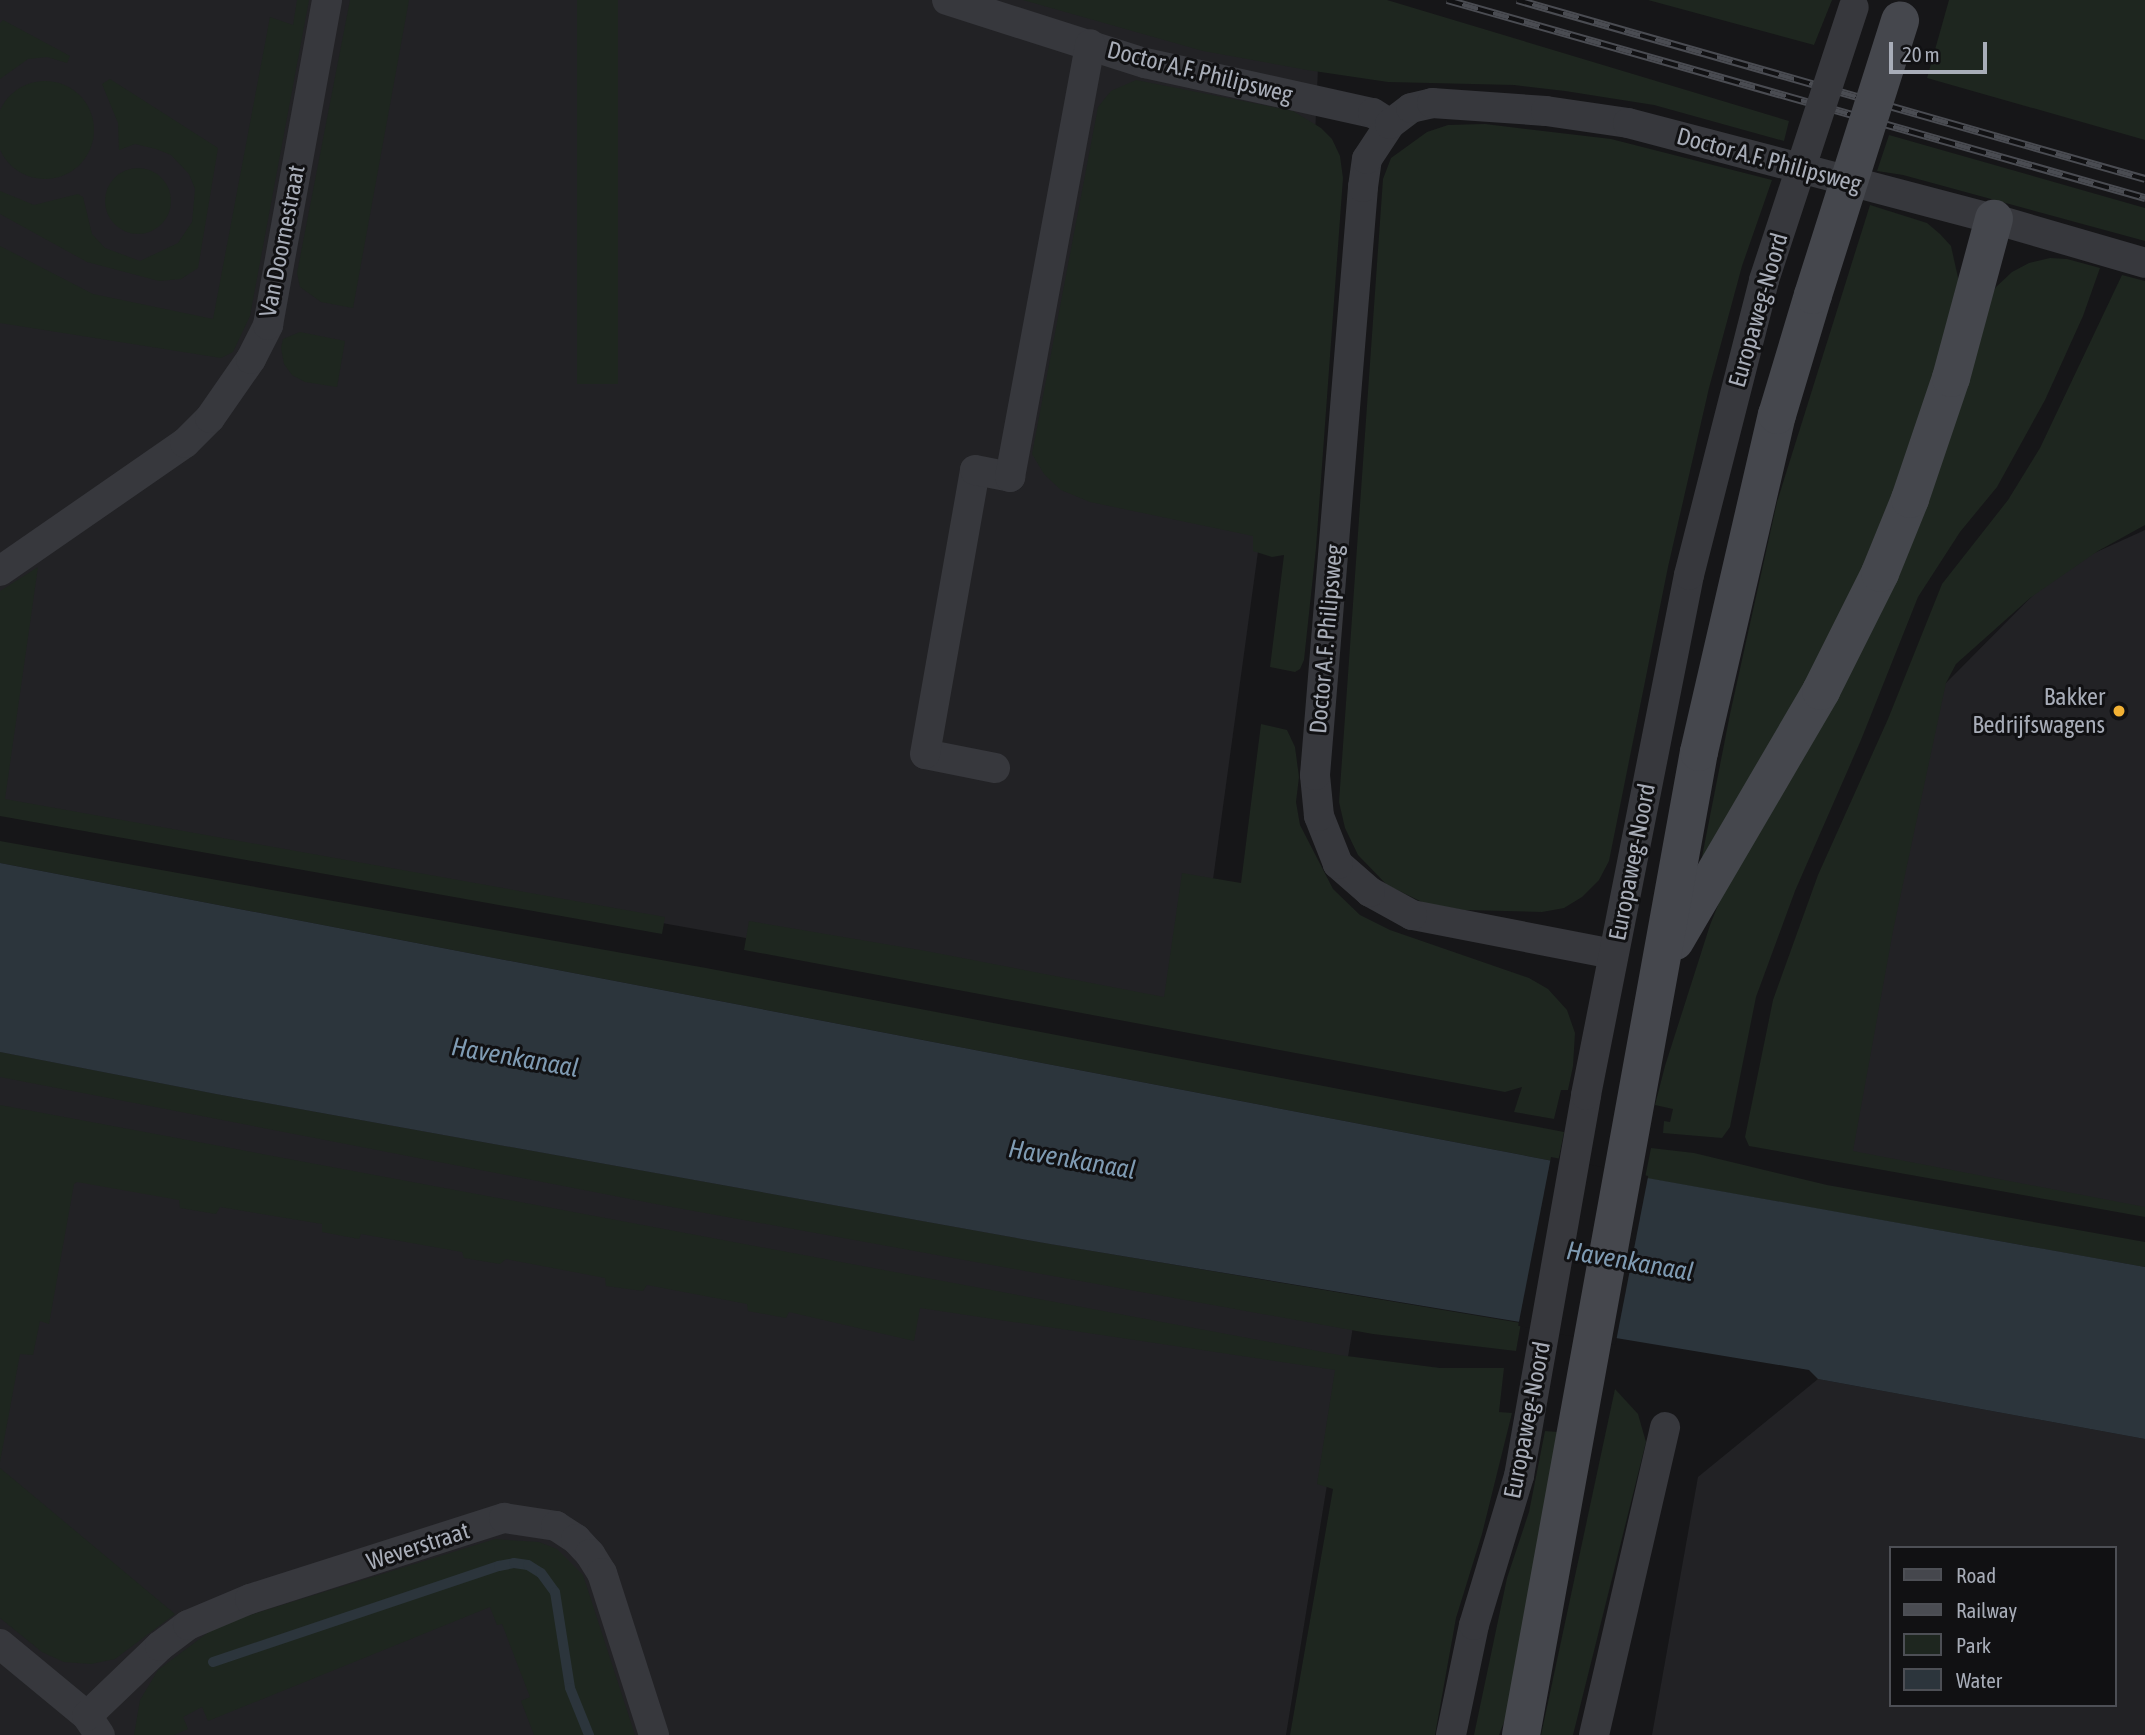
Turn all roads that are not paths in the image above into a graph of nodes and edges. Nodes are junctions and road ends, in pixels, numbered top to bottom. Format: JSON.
{"nodes":[{"id":1,"x":327,"y":0,"type":"edge"},
{"id":2,"x":947,"y":0,"type":"edge"},
{"id":3,"x":1855,"y":4,"type":"edge"},
{"id":4,"x":1903,"y":10,"type":"edge"},
{"id":5,"x":1090,"y":44,"type":"junction"},
{"id":6,"x":1390,"y":124,"type":"junction"},
{"id":7,"x":1994,"y":219,"type":"junction"},
{"id":8,"x":2145,"y":263,"type":"edge"},
{"id":9,"x":0,"y":570,"type":"edge"},
{"id":10,"x":995,"y":768,"type":"dead end"},
{"id":11,"x":1613,"y":954,"type":"junction"},
{"id":12,"x":1662,"y":964,"type":"junction"},
{"id":13,"x":1665,"y":1427,"type":"dead end"},
{"id":14,"x":0,"y":1644,"type":"edge"},
{"id":15,"x":94,"y":1726,"type":"edge"},
{"id":16,"x":654,"y":1735,"type":"edge"},
{"id":17,"x":1451,"y":1735,"type":"edge"},
{"id":18,"x":1521,"y":1735,"type":"edge"},
{"id":19,"x":1594,"y":1735,"type":"edge"}],
"edges":[{"from":1,"to":9,"type":"street","name":"Van Doornestraat"},
{"from":2,"to":5,"type":"street","name":"Doctor A.F. Philipsweg"},
{"from":3,"to":11,"type":"street","name":"Europaweg-Noord","bridge":true},
{"from":4,"to":12,"type":"main road","name":"Europaweg-Noord","bridge":true},
{"from":5,"to":6,"type":"street","name":"Doctor A.F. Philipsweg"},
{"from":5,"to":10,"type":"street","name":"Doctor A.F. Philipsweg"},
{"from":6,"to":7,"type":"street","name":"Doctor A.F. Philipsweg"},
{"from":6,"to":11,"type":"street","name":"Doctor A.F. Philipsweg"},
{"from":7,"to":8,"type":"street","name":"Doctor A.F. Philipsweg"},
{"from":7,"to":12,"type":"main road"},
{"from":11,"to":17,"type":"street","name":"Europaweg-Noord"},
{"from":12,"to":18,"type":"main road","name":"Europaweg-Noord"},
{"from":13,"to":19,"type":"street"},
{"from":14,"to":15,"type":"street"},
{"from":15,"to":16,"type":"street","name":"Weverstraat"}]}
